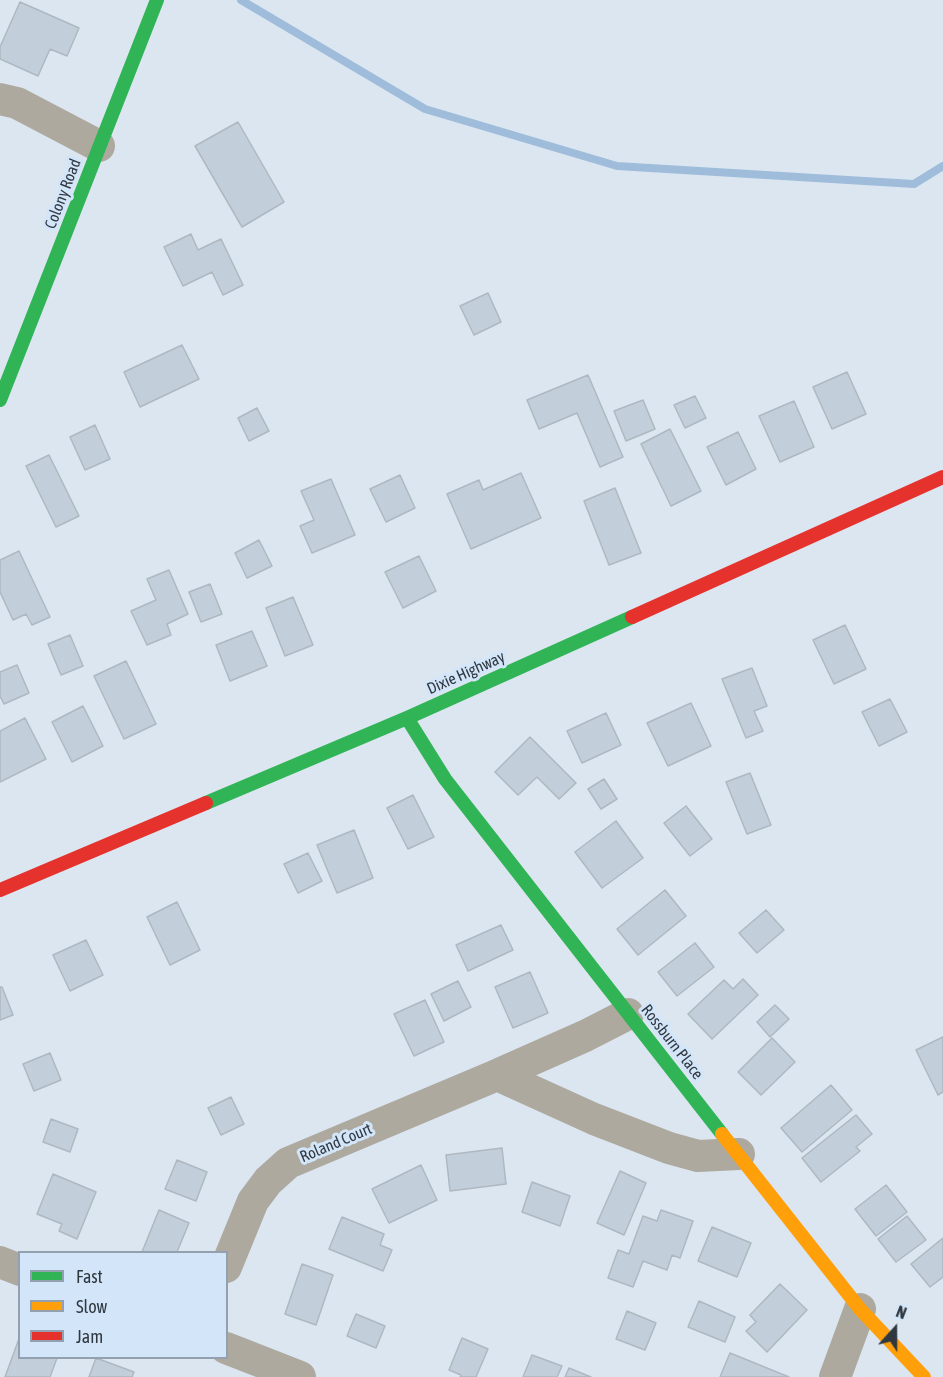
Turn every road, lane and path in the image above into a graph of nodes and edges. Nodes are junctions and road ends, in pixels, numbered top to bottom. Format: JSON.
{"nodes":[{"id":1,"x":157,"y":0,"type":"edge"},
{"id":2,"x":0,"y":99,"type":"edge"},
{"id":3,"x":99,"y":146,"type":"junction"},
{"id":4,"x":0,"y":400,"type":"edge"},
{"id":5,"x":943,"y":477,"type":"edge"},
{"id":6,"x":406,"y":718,"type":"junction"},
{"id":7,"x":0,"y":890,"type":"edge"},
{"id":8,"x":628,"y":1014,"type":"junction"},
{"id":9,"x":497,"y":1075,"type":"junction"},
{"id":10,"x":739,"y":1154,"type":"junction"},
{"id":11,"x":0,"y":1262,"type":"edge"},
{"id":12,"x":228,"y":1262,"type":"edge"},
{"id":13,"x":18,"y":1269,"type":"edge"},
{"id":14,"x":860,"y":1309,"type":"junction"},
{"id":15,"x":228,"y":1349,"type":"edge"},
{"id":16,"x":300,"y":1377,"type":"edge"},
{"id":17,"x":835,"y":1377,"type":"edge"},
{"id":18,"x":924,"y":1377,"type":"edge"}],
"edges":[{"from":1,"to":3,"type":"street","name":"Colony Road"},
{"from":2,"to":3,"type":"street"},
{"from":3,"to":4,"type":"street","name":"Colony Road"},
{"from":5,"to":6,"type":"street","name":"Dixie Highway"},
{"from":6,"to":7,"type":"street","name":"Dixie Highway"},
{"from":6,"to":8,"type":"street","name":"Rossburn Place"},
{"from":8,"to":9,"type":"street","name":"Roland Court"},
{"from":8,"to":10,"type":"street","name":"Rossburn Place"},
{"from":9,"to":10,"type":"street"},
{"from":9,"to":12,"type":"street","name":"Roland Court"},
{"from":10,"to":14,"type":"street","name":"Rossburn Place"},
{"from":11,"to":13,"type":"street"},
{"from":14,"to":17,"type":"street"},
{"from":14,"to":18,"type":"street","name":"Rossburn Place"},
{"from":15,"to":16,"type":"street"}]}
